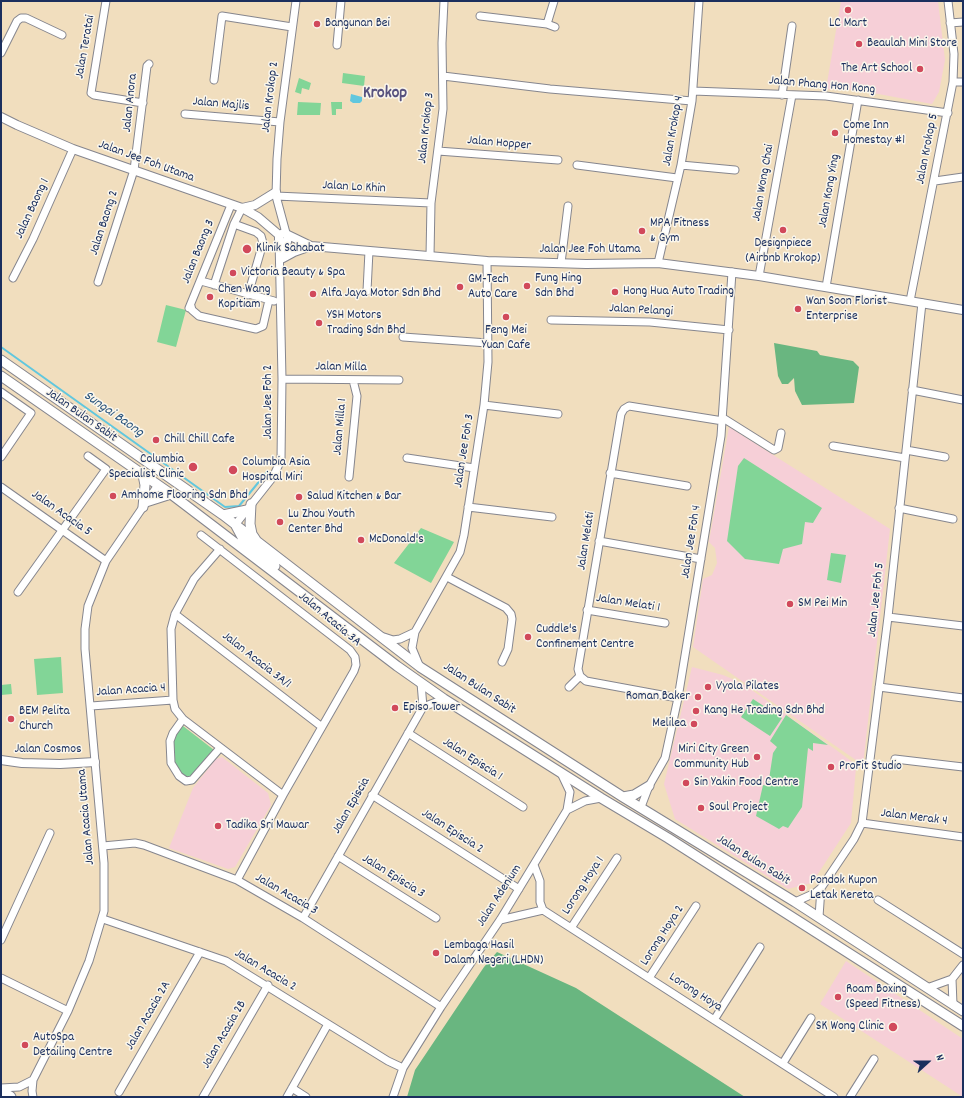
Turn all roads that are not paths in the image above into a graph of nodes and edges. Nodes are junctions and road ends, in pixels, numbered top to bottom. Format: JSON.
{"nodes":[{"id":1,"x":106,"y":1,"type":"edge"},
{"id":2,"x":296,"y":1,"type":"edge"},
{"id":3,"x":341,"y":1,"type":"edge"},
{"id":4,"x":444,"y":1,"type":"edge"},
{"id":5,"x":554,"y":1,"type":"edge"},
{"id":6,"x":699,"y":1,"type":"edge"},
{"id":7,"x":948,"y":1,"type":"edge"},
{"id":8,"x":480,"y":16,"type":"dead end"},
{"id":9,"x":963,"y":22,"type":"edge"},
{"id":10,"x":950,"y":23,"type":"junction"},
{"id":11,"x":547,"y":24,"type":"junction"},
{"id":12,"x":792,"y":26,"type":"dead end"},
{"id":13,"x":292,"y":27,"type":"junction"},
{"id":14,"x":556,"y":27,"type":"dead end"},
{"id":15,"x":62,"y":35,"type":"dead end"},
{"id":16,"x":337,"y":46,"type":"dead end"},
{"id":17,"x":1,"y":53,"type":"edge"},
{"id":18,"x":150,"y":64,"type":"dead end"},
{"id":19,"x":443,"y":76,"type":"junction"},
{"id":20,"x":214,"y":80,"type":"dead end"},
{"id":21,"x":953,"y":82,"type":"junction"},
{"id":22,"x":963,"y":82,"type":"edge"},
{"id":23,"x":693,"y":91,"type":"junction"},
{"id":24,"x":782,"y":95,"type":"junction"},
{"id":25,"x":792,"y":95,"type":"junction"},
{"id":26,"x":858,"y":100,"type":"junction"},
{"id":27,"x":692,"y":101,"type":"junction"},
{"id":28,"x":143,"y":103,"type":"junction"},
{"id":29,"x":948,"y":113,"type":"junction"},
{"id":30,"x":185,"y":114,"type":"dead end"},
{"id":31,"x":1,"y":117,"type":"edge"},
{"id":32,"x":280,"y":122,"type":"junction"},
{"id":33,"x":73,"y":149,"type":"junction"},
{"id":34,"x":438,"y":151,"type":"junction"},
{"id":35,"x":558,"y":160,"type":"dead end"},
{"id":36,"x":681,"y":165,"type":"junction"},
{"id":37,"x":577,"y":166,"type":"dead end"},
{"id":38,"x":134,"y":170,"type":"junction"},
{"id":39,"x":735,"y":170,"type":"dead end"},
{"id":40,"x":963,"y":176,"type":"edge"},
{"id":41,"x":678,"y":178,"type":"junction"},
{"id":42,"x":935,"y":181,"type":"junction"},
{"id":43,"x":276,"y":194,"type":"junction"},
{"id":44,"x":431,"y":203,"type":"junction"},
{"id":45,"x":231,"y":205,"type":"junction"},
{"id":46,"x":568,"y":206,"type":"dead end"},
{"id":47,"x":242,"y":208,"type":"junction"},
{"id":48,"x":234,"y":224,"type":"junction"},
{"id":49,"x":283,"y":237,"type":"junction"},
{"id":50,"x":215,"y":246,"type":"junction"},
{"id":51,"x":311,"y":246,"type":"junction"},
{"id":52,"x":302,"y":249,"type":"junction"},
{"id":53,"x":224,"y":250,"type":"junction"},
{"id":54,"x":369,"y":251,"type":"junction"},
{"id":55,"x":430,"y":256,"type":"junction"},
{"id":56,"x":281,"y":260,"type":"junction"},
{"id":57,"x":487,"y":261,"type":"junction"},
{"id":58,"x":561,"y":263,"type":"junction"},
{"id":59,"x":658,"y":263,"type":"junction"},
{"id":60,"x":732,"y":272,"type":"junction"},
{"id":61,"x":759,"y":276,"type":"junction"},
{"id":62,"x":13,"y":278,"type":"dead end"},
{"id":63,"x":201,"y":281,"type":"junction"},
{"id":64,"x":98,"y":282,"type":"dead end"},
{"id":65,"x":214,"y":286,"type":"junction"},
{"id":66,"x":826,"y":287,"type":"junction"},
{"id":67,"x":367,"y":291,"type":"dead end"},
{"id":68,"x":248,"y":295,"type":"junction"},
{"id":69,"x":269,"y":300,"type":"junction"},
{"id":70,"x":910,"y":301,"type":"junction"},
{"id":71,"x":280,"y":302,"type":"junction"},
{"id":72,"x":922,"y":303,"type":"junction"},
{"id":73,"x":963,"y":310,"type":"edge"},
{"id":74,"x":551,"y":320,"type":"dead end"},
{"id":75,"x":729,"y":330,"type":"junction"},
{"id":76,"x":403,"y":337,"type":"dead end"},
{"id":77,"x":488,"y":343,"type":"junction"},
{"id":78,"x":1,"y":360,"type":"edge"},
{"id":79,"x":1,"y":376,"type":"edge"},
{"id":80,"x":282,"y":379,"type":"junction"},
{"id":81,"x":353,"y":380,"type":"junction"},
{"id":82,"x":399,"y":380,"type":"dead end"},
{"id":83,"x":33,"y":381,"type":"junction"},
{"id":84,"x":912,"y":390,"type":"junction"},
{"id":85,"x":1,"y":392,"type":"edge"},
{"id":86,"x":963,"y":400,"type":"edge"},
{"id":87,"x":484,"y":405,"type":"junction"},
{"id":88,"x":558,"y":414,"type":"dead end"},
{"id":89,"x":723,"y":420,"type":"junction"},
{"id":90,"x":781,"y":433,"type":"dead end"},
{"id":91,"x":833,"y":446,"type":"dead end"},
{"id":92,"x":906,"y":450,"type":"junction"},
{"id":93,"x":1,"y":456,"type":"edge"},
{"id":94,"x":88,"y":456,"type":"dead end"},
{"id":95,"x":407,"y":458,"type":"dead end"},
{"id":96,"x":905,"y":458,"type":"junction"},
{"id":97,"x":945,"y":458,"type":"dead end"},
{"id":98,"x":474,"y":468,"type":"junction"},
{"id":99,"x":610,"y":473,"type":"junction"},
{"id":100,"x":143,"y":476,"type":"junction"},
{"id":101,"x":349,"y":477,"type":"dead end"},
{"id":102,"x":158,"y":485,"type":"junction"},
{"id":103,"x":687,"y":486,"type":"dead end"},
{"id":104,"x":1,"y":487,"type":"edge"},
{"id":105,"x":171,"y":494,"type":"junction"},
{"id":106,"x":144,"y":505,"type":"junction"},
{"id":107,"x":249,"y":507,"type":"junction"},
{"id":108,"x":468,"y":507,"type":"junction"},
{"id":109,"x":899,"y":508,"type":"junction"},
{"id":110,"x":223,"y":515,"type":"junction"},
{"id":111,"x":552,"y":517,"type":"dead end"},
{"id":112,"x":953,"y":519,"type":"dead end"},
{"id":113,"x":235,"y":525,"type":"junction"},
{"id":114,"x":63,"y":531,"type":"junction"},
{"id":115,"x":201,"y":535,"type":"dead end"},
{"id":116,"x":599,"y":541,"type":"junction"},
{"id":117,"x":258,"y":543,"type":"junction"},
{"id":118,"x":220,"y":549,"type":"junction"},
{"id":119,"x":701,"y":559,"type":"junction"},
{"id":120,"x":106,"y":561,"type":"junction"},
{"id":121,"x":447,"y":577,"type":"junction"},
{"id":122,"x":18,"y":592,"type":"dead end"},
{"id":123,"x":587,"y":610,"type":"junction"},
{"id":124,"x":175,"y":614,"type":"junction"},
{"id":125,"x":888,"y":617,"type":"junction"},
{"id":126,"x":665,"y":623,"type":"dead end"},
{"id":127,"x":963,"y":626,"type":"edge"},
{"id":128,"x":415,"y":632,"type":"junction"},
{"id":129,"x":378,"y":636,"type":"junction"},
{"id":130,"x":502,"y":662,"type":"dead end"},
{"id":131,"x":397,"y":666,"type":"junction"},
{"id":132,"x":420,"y":667,"type":"junction"},
{"id":133,"x":580,"y":676,"type":"junction"},
{"id":134,"x":421,"y":683,"type":"junction"},
{"id":135,"x":569,"y":687,"type":"dead end"},
{"id":136,"x":879,"y":687,"type":"junction"},
{"id":137,"x":678,"y":698,"type":"junction"},
{"id":138,"x":963,"y":698,"type":"edge"},
{"id":139,"x":444,"y":699,"type":"junction"},
{"id":140,"x":173,"y":700,"type":"junction"},
{"id":141,"x":91,"y":706,"type":"junction"},
{"id":142,"x":423,"y":707,"type":"junction"},
{"id":143,"x":183,"y":719,"type":"junction"},
{"id":144,"x":322,"y":727,"type":"junction"},
{"id":145,"x":408,"y":733,"type":"junction"},
{"id":146,"x":220,"y":748,"type":"junction"},
{"id":147,"x":895,"y":759,"type":"dead end"},
{"id":148,"x":1,"y":760,"type":"edge"},
{"id":149,"x":95,"y":762,"type":"junction"},
{"id":150,"x":963,"y":767,"type":"edge"},
{"id":151,"x":560,"y":772,"type":"junction"},
{"id":152,"x":649,"y":786,"type":"junction"},
{"id":153,"x":283,"y":795,"type":"junction"},
{"id":154,"x":372,"y":795,"type":"junction"},
{"id":155,"x":623,"y":797,"type":"junction"},
{"id":156,"x":601,"y":798,"type":"junction"},
{"id":157,"x":523,"y":807,"type":"dead end"},
{"id":158,"x":641,"y":807,"type":"junction"},
{"id":159,"x":568,"y":810,"type":"junction"},
{"id":160,"x":862,"y":823,"type":"junction"},
{"id":161,"x":50,"y":833,"type":"dead end"},
{"id":162,"x":963,"y":837,"type":"edge"},
{"id":163,"x":668,"y":838,"type":"junction"},
{"id":164,"x":103,"y":846,"type":"junction"},
{"id":165,"x":338,"y":856,"type":"junction"},
{"id":166,"x":617,"y":858,"type":"dead end"},
{"id":167,"x":534,"y":865,"type":"junction"},
{"id":168,"x":237,"y":880,"type":"junction"},
{"id":169,"x":821,"y":888,"type":"junction"},
{"id":170,"x":519,"y":889,"type":"junction"},
{"id":171,"x":878,"y":900,"type":"dead end"},
{"id":172,"x":795,"y":902,"type":"junction"},
{"id":173,"x":696,"y":906,"type":"dead end"},
{"id":174,"x":543,"y":910,"type":"junction"},
{"id":175,"x":819,"y":917,"type":"junction"},
{"id":176,"x":302,"y":918,"type":"junction"},
{"id":177,"x":436,"y":918,"type":"dead end"},
{"id":178,"x":103,"y":919,"type":"junction"},
{"id":179,"x":500,"y":920,"type":"junction"},
{"id":180,"x":571,"y":928,"type":"junction"},
{"id":181,"x":1,"y":940,"type":"edge"},
{"id":182,"x":760,"y":947,"type":"dead end"},
{"id":183,"x":200,"y":952,"type":"junction"},
{"id":184,"x":963,"y":954,"type":"edge"},
{"id":185,"x":963,"y":965,"type":"edge"},
{"id":186,"x":1,"y":978,"type":"edge"},
{"id":187,"x":650,"y":978,"type":"junction"},
{"id":188,"x":952,"y":979,"type":"junction"},
{"id":189,"x":268,"y":985,"type":"junction"},
{"id":190,"x":927,"y":988,"type":"junction"},
{"id":191,"x":953,"y":1005,"type":"junction"},
{"id":192,"x":441,"y":1007,"type":"junction"},
{"id":193,"x":68,"y":1011,"type":"junction"},
{"id":194,"x":963,"y":1011,"type":"edge"},
{"id":195,"x":811,"y":1018,"type":"dead end"},
{"id":196,"x":714,"y":1020,"type":"junction"},
{"id":197,"x":328,"y":1024,"type":"junction"},
{"id":198,"x":963,"y":1026,"type":"edge"},
{"id":199,"x":874,"y":1058,"type":"dead end"},
{"id":200,"x":783,"y":1063,"type":"junction"},
{"id":201,"x":403,"y":1068,"type":"junction"},
{"id":202,"x":33,"y":1080,"type":"junction"},
{"id":203,"x":1,"y":1088,"type":"edge"},
{"id":204,"x":292,"y":1088,"type":"junction"},
{"id":205,"x":1,"y":1092,"type":"edge"},
{"id":206,"x":119,"y":1092,"type":"dead end"},
{"id":207,"x":10,"y":1097,"type":"edge"},
{"id":208,"x":33,"y":1097,"type":"edge"},
{"id":209,"x":203,"y":1097,"type":"edge"},
{"id":210,"x":287,"y":1097,"type":"edge"},
{"id":211,"x":306,"y":1097,"type":"edge"},
{"id":212,"x":393,"y":1097,"type":"edge"},
{"id":213,"x":834,"y":1097,"type":"edge"},
{"id":214,"x":850,"y":1097,"type":"edge"}],
"edges":[{"from":1,"to":28,"type":"street","name":"Jalan Teratai"},
{"from":2,"to":13,"type":"street","name":"Jalan Krokop 2"},
{"from":3,"to":16,"type":"street"},
{"from":4,"to":19,"type":"street","name":"Jalan Krokop 3"},
{"from":5,"to":11,"type":"street"},
{"from":6,"to":23,"type":"street","name":"Jalan Krokop 4"},
{"from":7,"to":10,"type":"street","name":"Jalan Krokop 5"},
{"from":8,"to":11,"type":"street"},
{"from":9,"to":10,"type":"street"},
{"from":10,"to":21,"type":"street","name":"Jalan Krokop 5"},
{"from":11,"to":14,"type":"street"},
{"from":12,"to":24,"type":"street"},
{"from":13,"to":20,"type":"street"},
{"from":13,"to":32,"type":"street","name":"Jalan Krokop 2"},
{"from":15,"to":17,"type":"street"},
{"from":18,"to":28,"type":"street","name":"Jalan Anora"},
{"from":19,"to":27,"type":"street"},
{"from":19,"to":34,"type":"street","name":"Jalan Krokop 3"},
{"from":21,"to":22,"type":"street"},
{"from":21,"to":29,"type":"street","name":"Jalan Krokop 5"},
{"from":23,"to":24,"type":"street","name":"Jalan Phang Hon Kong"},
{"from":23,"to":27,"type":"street","name":"Jalan Krokop 4"},
{"from":24,"to":25,"type":"street","name":"Jalan Phang Hon Kong"},
{"from":25,"to":26,"type":"street","name":"Jalan Phang Hon Kong"},
{"from":25,"to":61,"type":"street","name":"Jalan Wong Chai"},
{"from":26,"to":29,"type":"street","name":"Jalan Phang Hon Kong"},
{"from":26,"to":66,"type":"street","name":"Jalan Kong Ying"},
{"from":27,"to":36,"type":"street","name":"Jalan Krokop 4"},
{"from":28,"to":38,"type":"street","name":"Jalan Anora"},
{"from":29,"to":42,"type":"street","name":"Jalan Krokop 5"},
{"from":30,"to":32,"type":"street","name":"Jalan Majlis"},
{"from":31,"to":33,"type":"street","name":"Jalan Jee Foh Utama"},
{"from":32,"to":43,"type":"street","name":"Jalan Krokop 2"},
{"from":33,"to":38,"type":"street","name":"Jalan Jee Foh Utama"},
{"from":33,"to":62,"type":"street","name":"Jalan Baong 1"},
{"from":34,"to":35,"type":"street","name":"Jalan Hopper"},
{"from":34,"to":44,"type":"street","name":"Jalan Krokop 3"},
{"from":36,"to":39,"type":"street"},
{"from":36,"to":41,"type":"street","name":"Jalan Krokop 4"},
{"from":37,"to":41,"type":"street"},
{"from":38,"to":45,"type":"street","name":"Jalan Jee Foh Utama"},
{"from":38,"to":64,"type":"street","name":"Jalan Baong 2"},
{"from":40,"to":42,"type":"street"},
{"from":41,"to":59,"type":"street","name":"Jalan Krokop 4"},
{"from":42,"to":70,"type":"street","name":"Jalan Krokop 5"},
{"from":43,"to":44,"type":"street","name":"Jalan Lo Khin"},
{"from":43,"to":47,"type":"street"},
{"from":43,"to":49,"type":"street","name":"Jalan Krokop 2"},
{"from":44,"to":55,"type":"street","name":"Jalan Krokop 3"},
{"from":45,"to":47,"type":"street","name":"Jalan Jee Foh Utama"},
{"from":45,"to":50,"type":"street","name":"Jalan Baong 3"},
{"from":46,"to":58,"type":"street"},
{"from":47,"to":48,"type":"street"},
{"from":47,"to":49,"type":"street","name":"Jalan Jee Foh Utama"},
{"from":48,"to":53,"type":"street"},
{"from":48,"to":68,"type":"street"},
{"from":49,"to":51,"type":"street"},
{"from":49,"to":52,"type":"street"},
{"from":49,"to":56,"type":"street","name":"Jalan Jee Foh 2"},
{"from":50,"to":53,"type":"street"},
{"from":50,"to":63,"type":"street","name":"Jalan Baong 3"},
{"from":51,"to":52,"type":"street"},
{"from":51,"to":54,"type":"street","name":"Jalan Jee Foh Utama"},
{"from":52,"to":56,"type":"street"},
{"from":53,"to":65,"type":"street"},
{"from":54,"to":55,"type":"street","name":"Jalan Jee Foh Utama"},
{"from":54,"to":67,"type":"street"},
{"from":55,"to":57,"type":"street","name":"Jalan Jee Foh Utama"},
{"from":56,"to":71,"type":"street","name":"Jalan Jee Foh 2"},
{"from":57,"to":58,"type":"street","name":"Jalan Jee Foh Utama"},
{"from":57,"to":77,"type":"street","name":"Jalan Jee Foh 3"},
{"from":58,"to":59,"type":"street","name":"Jalan Jee Foh Utama"},
{"from":59,"to":60,"type":"street","name":"Jalan Jee Foh Utama"},
{"from":60,"to":61,"type":"street","name":"Jalan Jee Foh Utama"},
{"from":60,"to":75,"type":"street","name":"Jalan Jee Foh 4"},
{"from":61,"to":66,"type":"street","name":"Jalan Jee Foh Utama"},
{"from":63,"to":65,"type":"street"},
{"from":63,"to":69,"type":"street","name":"Jalan Baong 3"},
{"from":65,"to":68,"type":"street"},
{"from":66,"to":70,"type":"street","name":"Jalan Jee Foh Utama"},
{"from":68,"to":69,"type":"street"},
{"from":69,"to":71,"type":"street"},
{"from":70,"to":72,"type":"street","name":"Jalan Jee Foh Utama"},
{"from":71,"to":80,"type":"street","name":"Jalan Jee Foh 2"},
{"from":72,"to":73,"type":"street","name":"Jalan Jee Foh Utama"},
{"from":72,"to":84,"type":"street","name":"Jalan Jee Foh 5"},
{"from":74,"to":75,"type":"street","name":"Jalan Pelangi"},
{"from":75,"to":89,"type":"street","name":"Jalan Jee Foh 4"},
{"from":76,"to":77,"type":"street"},
{"from":77,"to":87,"type":"street","name":"Jalan Jee Foh 3"},
{"from":78,"to":83,"type":"main road","name":"Jalan Bulan Sabit"},
{"from":79,"to":100,"type":"main road","name":"Jalan Bulan Sabit"},
{"from":80,"to":81,"type":"street","name":"Jalan Milla"},
{"from":80,"to":107,"type":"street","name":"Jalan Jee Foh 2"},
{"from":81,"to":82,"type":"street","name":"Jalan Milla"},
{"from":81,"to":101,"type":"street","name":"Jalan Milla 1"},
{"from":83,"to":102,"type":"main road"},
{"from":83,"to":110,"type":"main road","name":"Jalan Bulan Sabit"},
{"from":84,"to":86,"type":"street"},
{"from":84,"to":92,"type":"street","name":"Jalan Jee Foh 5"},
{"from":85,"to":93,"type":"street"},
{"from":87,"to":88,"type":"street"},
{"from":87,"to":98,"type":"street","name":"Jalan Jee Foh 3"},
{"from":89,"to":90,"type":"street"},
{"from":89,"to":99,"type":"street","name":"Jalan Melati"},
{"from":89,"to":119,"type":"street","name":"Jalan Jee Foh 4"},
{"from":91,"to":96,"type":"street"},
{"from":92,"to":96,"type":"street","name":"Jalan Jee Foh 5"},
{"from":92,"to":97,"type":"street"},
{"from":94,"to":114,"type":"street"},
{"from":95,"to":98,"type":"street"},
{"from":96,"to":109,"type":"street","name":"Jalan Jee Foh 5"},
{"from":98,"to":108,"type":"street","name":"Jalan Jee Foh 3"},
{"from":99,"to":103,"type":"street"},
{"from":99,"to":116,"type":"street","name":"Jalan Melati"},
{"from":100,"to":102,"type":"main road","name":"Jalan Bulan Sabit"},
{"from":100,"to":106,"type":"main road"},
{"from":102,"to":105,"type":"main road","name":"Jalan Bulan Sabit"},
{"from":102,"to":106,"type":"street","name":"Jalan Acacia Utama"},
{"from":104,"to":114,"type":"street","name":"Jalan Acacia 5"},
{"from":105,"to":106,"type":"main road"},
{"from":105,"to":131,"type":"main road","name":"Jalan Bulan Sabit"},
{"from":106,"to":120,"type":"street","name":"Jalan Acacia Utama"},
{"from":107,"to":110,"type":"main road"},
{"from":107,"to":113,"type":"street","name":"Jalan Jee Foh 2"},
{"from":107,"to":117,"type":"main road"},
{"from":108,"to":111,"type":"street"},
{"from":108,"to":121,"type":"street","name":"Jalan Jee Foh 3"},
{"from":109,"to":112,"type":"street"},
{"from":109,"to":125,"type":"street","name":"Jalan Jee Foh 5"},
{"from":110,"to":113,"type":"main road","name":"Jalan Bulan Sabit"},
{"from":113,"to":117,"type":"main road","name":"Jalan Bulan Sabit"},
{"from":113,"to":131,"type":"main road"},
{"from":114,"to":120,"type":"street","name":"Jalan Acacia 5"},
{"from":114,"to":122,"type":"street"},
{"from":115,"to":118,"type":"street","name":"Jalan Acacia 3A"},
{"from":116,"to":119,"type":"street"},
{"from":116,"to":123,"type":"street","name":"Jalan Melati"},
{"from":117,"to":129,"type":"main road","name":"Jalan Bulan Sabit"},
{"from":118,"to":124,"type":"street"},
{"from":118,"to":144,"type":"street","name":"Jalan Acacia 3A"},
{"from":119,"to":137,"type":"street","name":"Jalan Jee Foh 4"},
{"from":120,"to":141,"type":"street","name":"Jalan Acacia Utama"},
{"from":121,"to":128,"type":"street","name":"Jalan Jee Foh 3"},
{"from":121,"to":130,"type":"street"},
{"from":123,"to":126,"type":"street","name":"Jalan Melati 1"},
{"from":123,"to":133,"type":"street","name":"Jalan Melati"},
{"from":124,"to":140,"type":"street"},
{"from":124,"to":144,"type":"street","name":"Jalan Acacia 3A/1"},
{"from":125,"to":127,"type":"street"},
{"from":125,"to":136,"type":"street","name":"Jalan Jee Foh 5"},
{"from":128,"to":129,"type":"street"},
{"from":128,"to":132,"type":"street","name":"Jalan Jee Foh 3"},
{"from":129,"to":132,"type":"main road","name":"Jalan Bulan Sabit"},
{"from":131,"to":134,"type":"main road","name":"Jalan Bulan Sabit"},
{"from":132,"to":155,"type":"main road","name":"Jalan Bulan Sabit"},
{"from":133,"to":135,"type":"street"},
{"from":133,"to":137,"type":"street"},
{"from":134,"to":139,"type":"main road","name":"Jalan Bulan Sabit"},
{"from":134,"to":142,"type":"street"},
{"from":136,"to":138,"type":"street"},
{"from":136,"to":160,"type":"street","name":"Jalan Jee Foh 5"},
{"from":137,"to":152,"type":"street","name":"Jalan Jee Foh 4"},
{"from":139,"to":142,"type":"street"},
{"from":139,"to":151,"type":"main road","name":"Jalan Bulan Sabit"},
{"from":140,"to":141,"type":"street","name":"Jalan Acacia 4"},
{"from":140,"to":143,"type":"street"},
{"from":141,"to":149,"type":"street","name":"Jalan Acacia Utama"},
{"from":142,"to":145,"type":"street","name":"Jalan Episcia"},
{"from":143,"to":146,"type":"street"},
{"from":143,"to":146,"type":"street"},
{"from":144,"to":153,"type":"street","name":"Jalan Acacia 3A"},
{"from":145,"to":154,"type":"street","name":"Jalan Episcia"},
{"from":145,"to":157,"type":"street","name":"Jalan Episcia 1"},
{"from":146,"to":153,"type":"street"},
{"from":147,"to":150,"type":"street"},
{"from":148,"to":149,"type":"street","name":"Jalan Cosmos"},
{"from":149,"to":164,"type":"street","name":"Jalan Acacia Utama"},
{"from":151,"to":156,"type":"main road","name":"Jalan Bulan Sabit"},
{"from":151,"to":159,"type":"street","name":"Jalan Adenium"},
{"from":152,"to":155,"type":"main road"},
{"from":152,"to":158,"type":"street","name":"Jalan Jee Foh 4"},
{"from":153,"to":168,"type":"street","name":"Jalan Acacia 3A"},
{"from":154,"to":165,"type":"street","name":"Jalan Episcia"},
{"from":154,"to":170,"type":"street","name":"Jalan Episcia 2"},
{"from":155,"to":158,"type":"main road","name":"Jalan Bulan Sabit"},
{"from":156,"to":159,"type":"street","name":"Jalan Adenium"},
{"from":156,"to":163,"type":"main road","name":"Jalan Bulan Sabit"},
{"from":158,"to":163,"type":"main road"},
{"from":158,"to":172,"type":"main road","name":"Jalan Bulan Sabit"},
{"from":159,"to":167,"type":"street","name":"Jalan Adenium"},
{"from":160,"to":162,"type":"street","name":"Jalan Merak 4"},
{"from":160,"to":169,"type":"street","name":"Jalan Jee Foh 5"},
{"from":161,"to":181,"type":"street"},
{"from":163,"to":198,"type":"main road","name":"Jalan Bulan Sabit"},
{"from":164,"to":168,"type":"street","name":"Jalan Acacia 3"},
{"from":164,"to":178,"type":"street","name":"Jalan Acacia Utama"},
{"from":165,"to":176,"type":"street","name":"Jalan Episcia"},
{"from":165,"to":177,"type":"street","name":"Jalan Episcia 3"},
{"from":166,"to":180,"type":"street","name":"Lorong Hoya 1"},
{"from":167,"to":170,"type":"street","name":"Jalan Adenium"},
{"from":167,"to":174,"type":"street"},
{"from":168,"to":176,"type":"street","name":"Jalan Acacia 3"},
{"from":169,"to":172,"type":"street","name":"Jalan Jee Foh 5"},
{"from":169,"to":175,"type":"street"},
{"from":170,"to":179,"type":"street","name":"Jalan Adenium"},
{"from":171,"to":184,"type":"street"},
{"from":172,"to":175,"type":"main road","name":"Jalan Bulan Sabit"},
{"from":173,"to":187,"type":"street","name":"Lorong Hoya 2"},
{"from":174,"to":179,"type":"street"},
{"from":174,"to":180,"type":"street","name":"Lorong Hoya"},
{"from":175,"to":190,"type":"main road","name":"Jalan Bulan Sabit"},
{"from":176,"to":192,"type":"street","name":"Jalan Acacia 3"},
{"from":178,"to":183,"type":"street","name":"Jalan Acacia 2"},
{"from":178,"to":193,"type":"street","name":"Jalan Acacia Utama"},
{"from":179,"to":192,"type":"street","name":"Jalan Adenium"},
{"from":180,"to":187,"type":"street","name":"Lorong Hoya"},
{"from":182,"to":196,"type":"street"},
{"from":183,"to":189,"type":"street","name":"Jalan Acacia 2"},
{"from":183,"to":206,"type":"street","name":"Jalan Acacia 2A"},
{"from":185,"to":188,"type":"street"},
{"from":186,"to":193,"type":"street"},
{"from":187,"to":196,"type":"street","name":"Lorong Hoya"},
{"from":188,"to":190,"type":"street"},
{"from":188,"to":191,"type":"street"},
{"from":189,"to":197,"type":"street","name":"Jalan Acacia 2"},
{"from":189,"to":209,"type":"street","name":"Jalan Acacia 2B"},
{"from":190,"to":191,"type":"main road","name":"Jalan Bulan Sabit"},
{"from":191,"to":194,"type":"main road","name":"Jalan Bulan Sabit"},
{"from":192,"to":201,"type":"street","name":"Jalan Adenium"},
{"from":193,"to":202,"type":"street","name":"Jalan Acacia Utama"},
{"from":195,"to":200,"type":"street"},
{"from":196,"to":200,"type":"street","name":"Lorong Hoya"},
{"from":197,"to":201,"type":"street","name":"Jalan Acacia 2"},
{"from":197,"to":204,"type":"street"},
{"from":199,"to":214,"type":"street"},
{"from":200,"to":213,"type":"street","name":"Lorong Hoya"},
{"from":201,"to":212,"type":"street","name":"Jalan Adenium"},
{"from":202,"to":203,"type":"street"},
{"from":202,"to":208,"type":"street","name":"Jalan Acacia Utama"},
{"from":204,"to":210,"type":"street"},
{"from":204,"to":211,"type":"street"},
{"from":205,"to":207,"type":"highway"}]}
